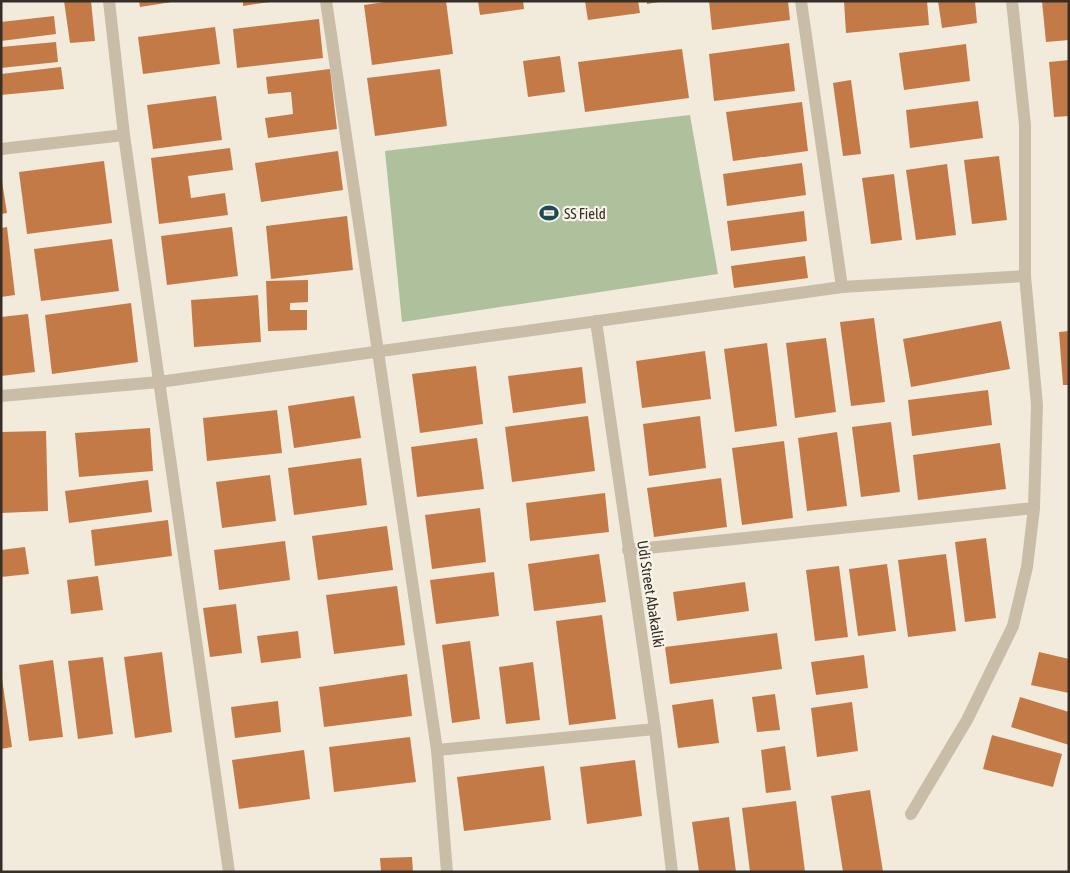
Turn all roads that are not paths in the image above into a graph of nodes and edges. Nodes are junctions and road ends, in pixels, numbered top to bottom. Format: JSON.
{"nodes":[{"id":1,"x":109,"y":1,"type":"edge"},
{"id":2,"x":326,"y":1,"type":"edge"},
{"id":3,"x":801,"y":1,"type":"edge"},
{"id":4,"x":1012,"y":1,"type":"edge"},
{"id":5,"x":124,"y":134,"type":"junction"},
{"id":6,"x":1,"y":149,"type":"edge"},
{"id":7,"x":1025,"y":276,"type":"junction"},
{"id":8,"x":842,"y":287,"type":"junction"},
{"id":9,"x":596,"y":321,"type":"junction"},
{"id":10,"x":379,"y":352,"type":"junction"},
{"id":11,"x":159,"y":382,"type":"junction"},
{"id":12,"x":1,"y":396,"type":"edge"},
{"id":13,"x":1034,"y":508,"type":"junction"},
{"id":14,"x":628,"y":550,"type":"junction"},
{"id":15,"x":655,"y":729,"type":"junction"},
{"id":16,"x":437,"y":750,"type":"junction"},
{"id":17,"x":911,"y":814,"type":"dead end"},
{"id":18,"x":229,"y":872,"type":"edge"},
{"id":19,"x":447,"y":872,"type":"edge"},
{"id":20,"x":672,"y":872,"type":"edge"}],
"edges":[{"from":1,"to":5,"type":"street"},
{"from":2,"to":10,"type":"street"},
{"from":3,"to":8,"type":"street"},
{"from":4,"to":7,"type":"street"},
{"from":5,"to":6,"type":"street"},
{"from":5,"to":11,"type":"street"},
{"from":7,"to":8,"type":"street"},
{"from":7,"to":13,"type":"street"},
{"from":8,"to":9,"type":"street"},
{"from":9,"to":10,"type":"street"},
{"from":9,"to":14,"type":"street","name":"Udi Street Abakaliki"},
{"from":10,"to":11,"type":"street"},
{"from":10,"to":16,"type":"street"},
{"from":11,"to":12,"type":"street"},
{"from":11,"to":18,"type":"street"},
{"from":13,"to":14,"type":"street"},
{"from":13,"to":17,"type":"street"},
{"from":14,"to":15,"type":"street","name":"Udi Street Abakaliki"},
{"from":15,"to":16,"type":"street"},
{"from":15,"to":20,"type":"street","name":"Udi Street Abakaliki"},
{"from":16,"to":19,"type":"street"}]}
